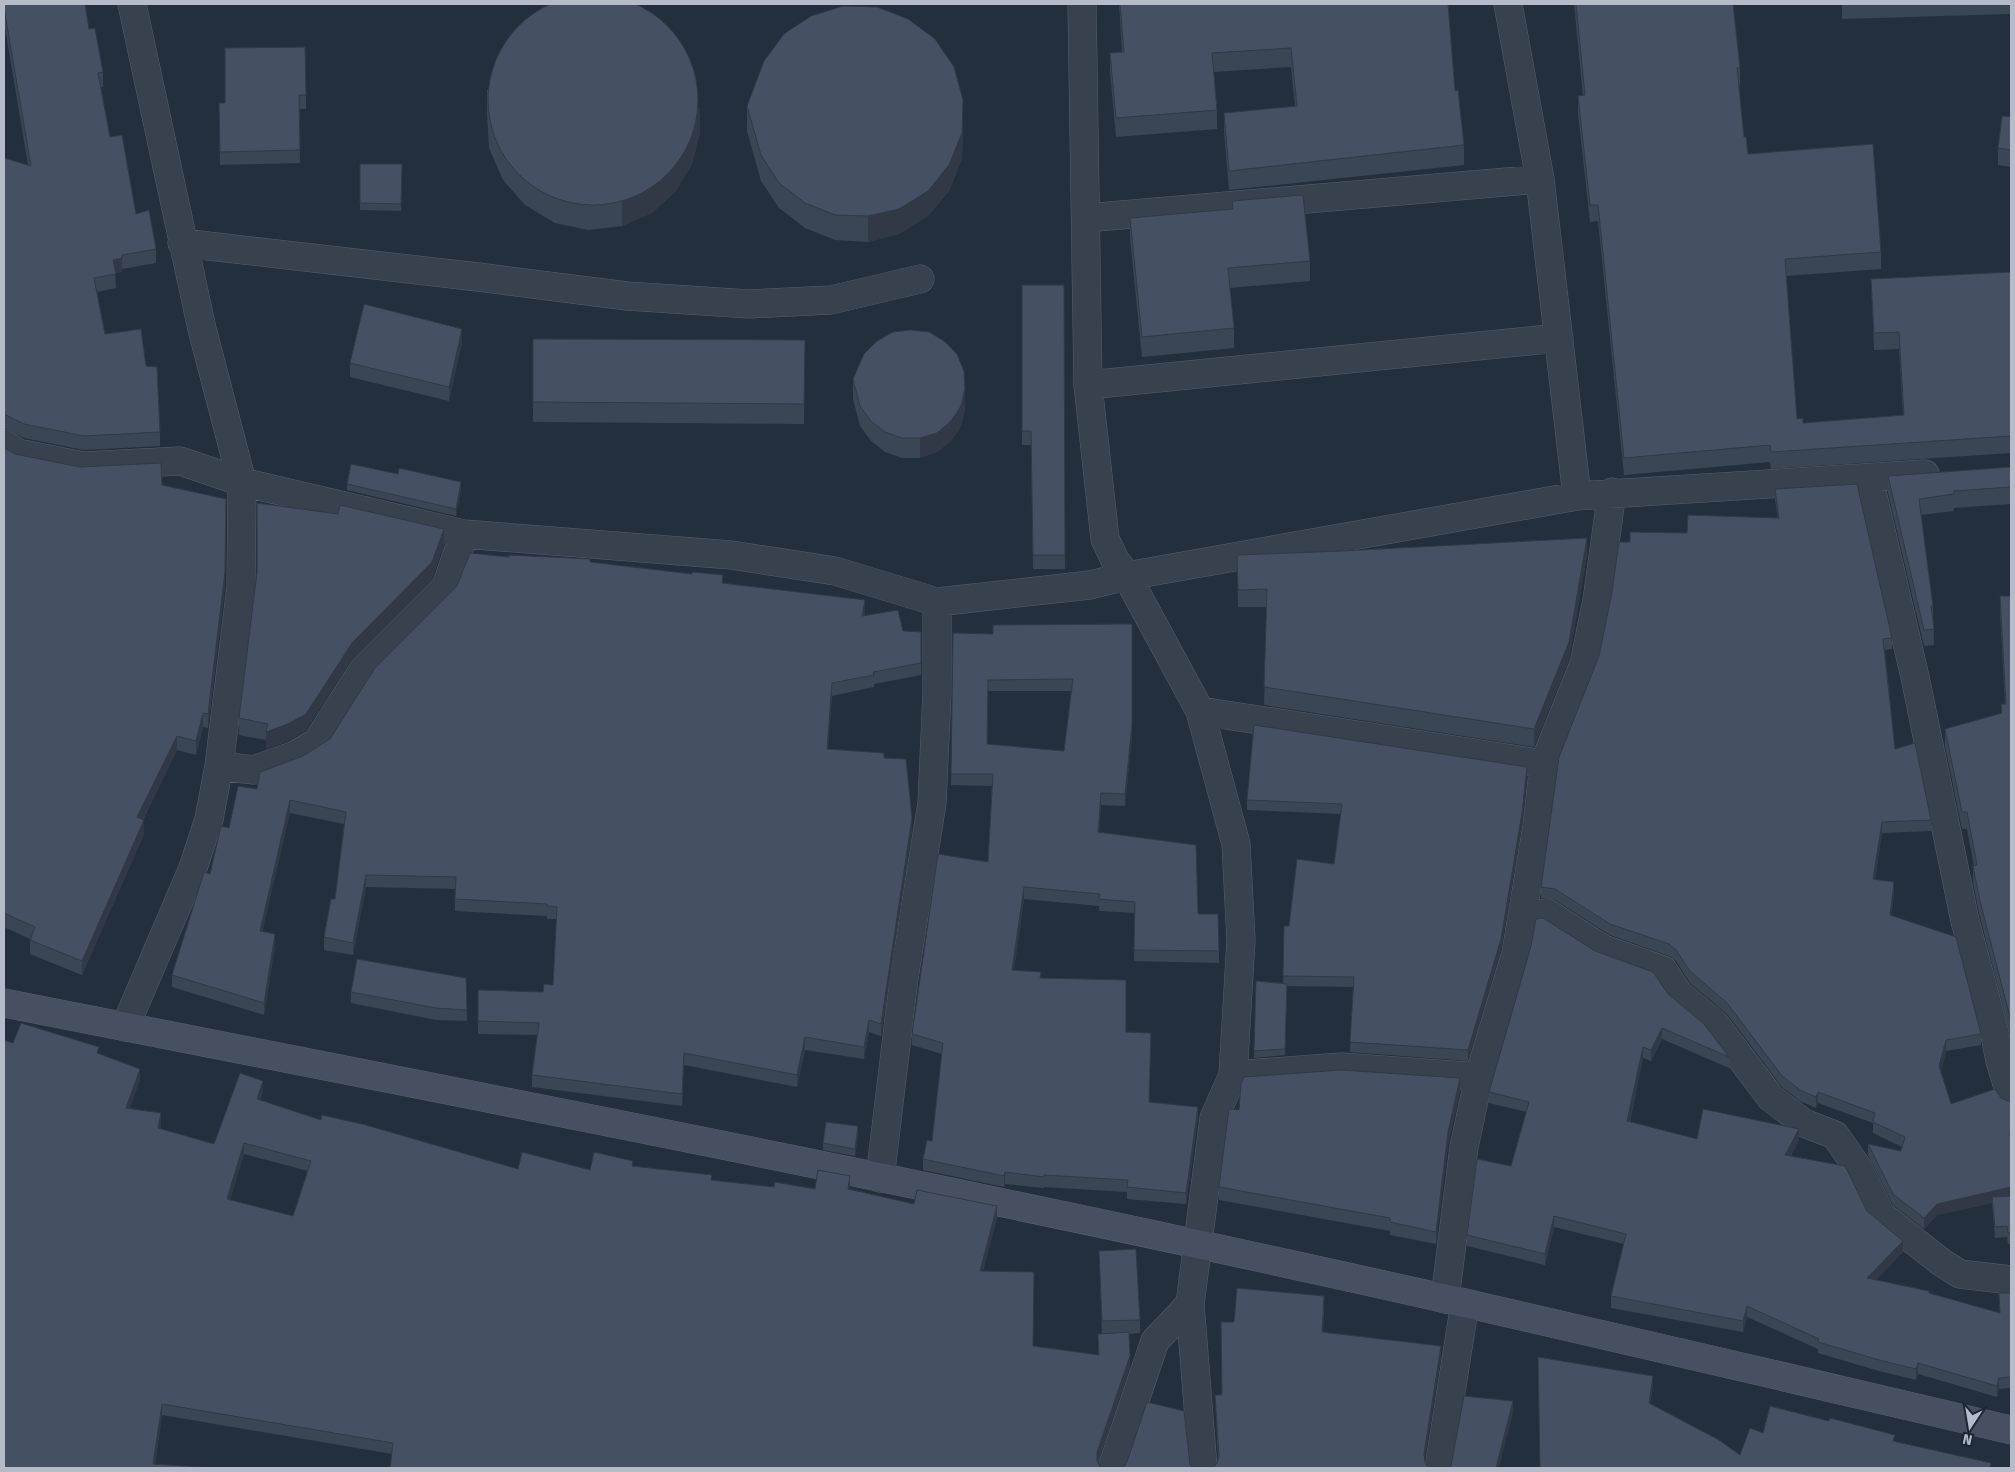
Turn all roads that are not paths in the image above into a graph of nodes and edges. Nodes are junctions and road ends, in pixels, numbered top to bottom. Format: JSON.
{"nodes":[{"id":1,"x":132,"y":4,"type":"edge"},
{"id":2,"x":1082,"y":4,"type":"edge"},
{"id":3,"x":1508,"y":4,"type":"edge"},
{"id":4,"x":1540,"y":179,"type":"junction"},
{"id":5,"x":1086,"y":218,"type":"junction"},
{"id":6,"x":182,"y":243,"type":"junction"},
{"id":7,"x":920,"y":279,"type":"dead end"},
{"id":8,"x":1558,"y":338,"type":"junction"},
{"id":9,"x":1088,"y":385,"type":"junction"},
{"id":10,"x":4,"y":444,"type":"edge"},
{"id":11,"x":1954,"y":472,"type":"edge"},
{"id":12,"x":1869,"y":479,"type":"junction"},
{"id":13,"x":242,"y":482,"type":"junction"},
{"id":14,"x":1612,"y":492,"type":"junction"},
{"id":15,"x":1577,"y":496,"type":"junction"},
{"id":16,"x":464,"y":534,"type":"junction"},
{"id":17,"x":1127,"y":576,"type":"junction"},
{"id":18,"x":937,"y":602,"type":"junction"},
{"id":19,"x":1200,"y":711,"type":"junction"},
{"id":20,"x":1544,"y":764,"type":"junction"},
{"id":21,"x":219,"y":766,"type":"junction"},
{"id":22,"x":1522,"y":916,"type":"junction"},
{"id":23,"x":4,"y":1003,"type":"edge"},
{"id":24,"x":125,"y":1027,"type":"junction"},
{"id":25,"x":2003,"y":1029,"type":"edge"},
{"id":26,"x":1234,"y":1075,"type":"junction"},
{"id":27,"x":1479,"y":1077,"type":"junction"},
{"id":28,"x":2011,"y":1097,"type":"edge"},
{"id":29,"x":880,"y":1178,"type":"junction"},
{"id":30,"x":1197,"y":1245,"type":"junction"},
{"id":31,"x":2011,"y":1280,"type":"edge"},
{"id":32,"x":1455,"y":1301,"type":"junction"},
{"id":33,"x":1190,"y":1304,"type":"junction"},
{"id":34,"x":2011,"y":1430,"type":"edge"},
{"id":35,"x":1112,"y":1468,"type":"edge"},
{"id":36,"x":1203,"y":1468,"type":"edge"},
{"id":37,"x":1439,"y":1468,"type":"edge"}],
"edges":[{"from":1,"to":6,"type":"street"},
{"from":2,"to":5,"type":"street"},
{"from":3,"to":4,"type":"street"},
{"from":4,"to":5,"type":"street"},
{"from":4,"to":8,"type":"street"},
{"from":5,"to":9,"type":"street"},
{"from":6,"to":7,"type":"street"},
{"from":6,"to":13,"type":"street"},
{"from":8,"to":9,"type":"street"},
{"from":8,"to":15,"type":"street"},
{"from":9,"to":17,"type":"street"},
{"from":10,"to":13,"type":"street"},
{"from":11,"to":12,"type":"street"},
{"from":12,"to":14,"type":"street"},
{"from":12,"to":25,"type":"street"},
{"from":13,"to":16,"type":"street"},
{"from":13,"to":21,"type":"street"},
{"from":14,"to":15,"type":"street"},
{"from":14,"to":20,"type":"street"},
{"from":15,"to":17,"type":"street"},
{"from":16,"to":18,"type":"street"},
{"from":16,"to":21,"type":"street"},
{"from":17,"to":18,"type":"street"},
{"from":17,"to":19,"type":"street"},
{"from":18,"to":29,"type":"street"},
{"from":19,"to":20,"type":"street"},
{"from":19,"to":26,"type":"street"},
{"from":20,"to":22,"type":"street"},
{"from":21,"to":24,"type":"street"},
{"from":22,"to":27,"type":"street"},
{"from":22,"to":31,"type":"street"},
{"from":23,"to":24,"type":"street"},
{"from":24,"to":29,"type":"street"},
{"from":25,"to":28,"type":"street"},
{"from":26,"to":27,"type":"street"},
{"from":26,"to":30,"type":"street"},
{"from":27,"to":32,"type":"street"},
{"from":29,"to":30,"type":"street"},
{"from":30,"to":32,"type":"street"},
{"from":30,"to":33,"type":"street"},
{"from":32,"to":34,"type":"street"},
{"from":32,"to":37,"type":"street"},
{"from":33,"to":35,"type":"street"},
{"from":33,"to":36,"type":"street"}]}
